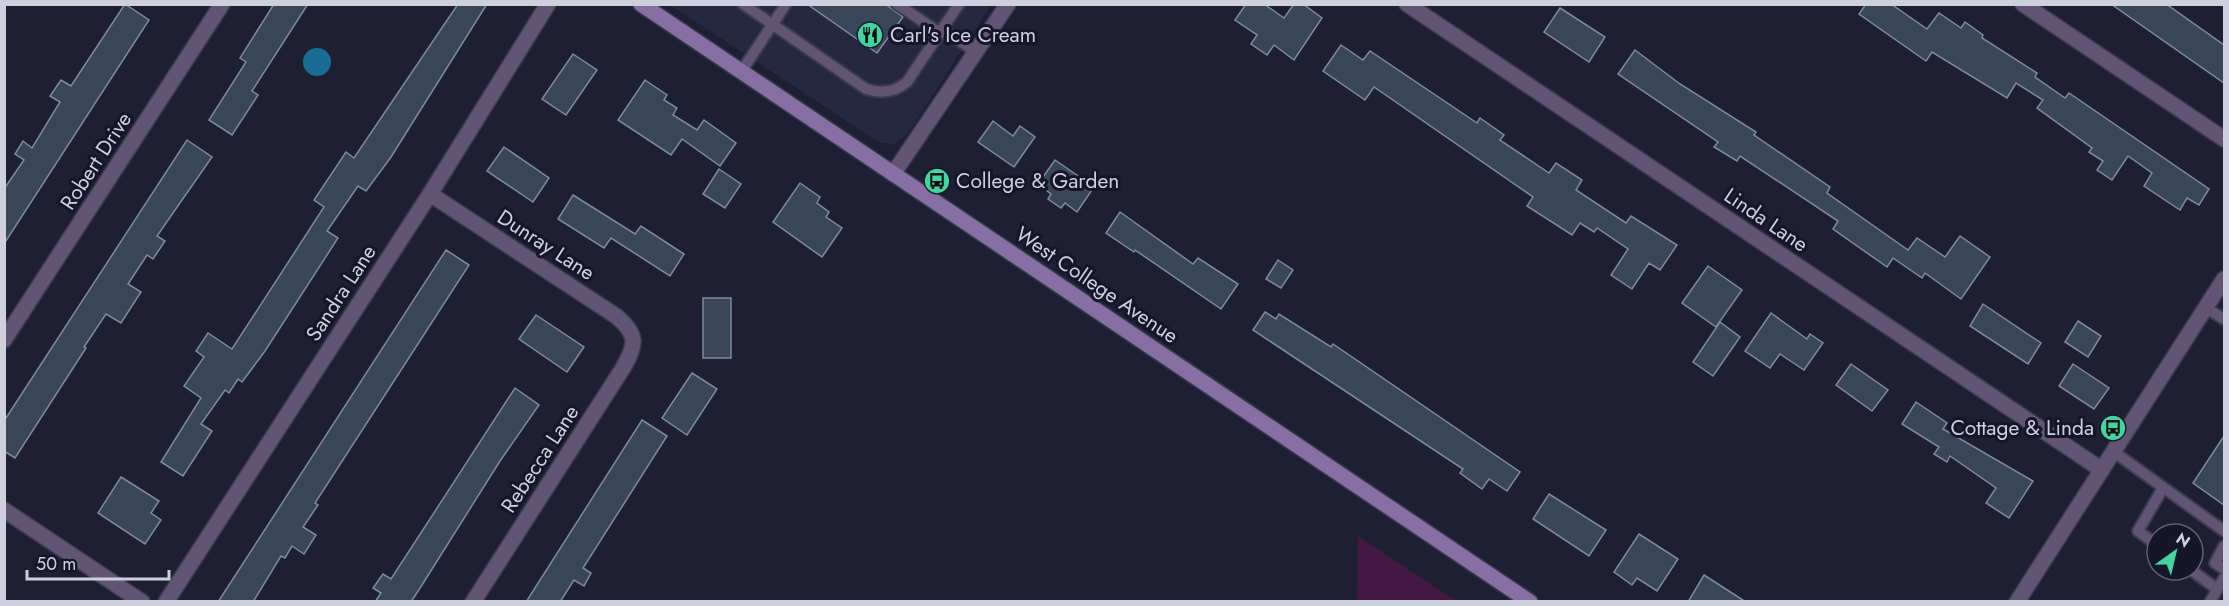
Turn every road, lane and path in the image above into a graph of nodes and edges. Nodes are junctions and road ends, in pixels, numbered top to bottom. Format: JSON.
{"nodes":[{"id":1,"x":222,"y":4,"type":"edge"},
{"id":2,"x":548,"y":4,"type":"edge"},
{"id":3,"x":641,"y":4,"type":"edge"},
{"id":4,"x":743,"y":4,"type":"edge"},
{"id":5,"x":786,"y":4,"type":"edge"},
{"id":6,"x":897,"y":4,"type":"edge"},
{"id":7,"x":959,"y":4,"type":"edge"},
{"id":8,"x":1008,"y":4,"type":"edge"},
{"id":9,"x":1407,"y":4,"type":"edge"},
{"id":10,"x":2023,"y":4,"type":"edge"},
{"id":11,"x":773,"y":25,"type":"junction"},
{"id":12,"x":941,"y":31,"type":"junction"},
{"id":13,"x":977,"y":53,"type":"junction"},
{"id":14,"x":741,"y":72,"type":"junction"},
{"id":15,"x":2224,"y":139,"type":"edge"},
{"id":16,"x":893,"y":174,"type":"junction"},
{"id":17,"x":430,"y":194,"type":"junction"},
{"id":18,"x":2224,"y":279,"type":"edge"},
{"id":19,"x":2206,"y":308,"type":"junction"},
{"id":20,"x":2224,"y":319,"type":"edge"},
{"id":21,"x":633,"y":337,"type":"joint"},
{"id":22,"x":4,"y":340,"type":"edge"},
{"id":23,"x":2114,"y":452,"type":"junction"},
{"id":24,"x":2102,"y":471,"type":"junction"},
{"id":25,"x":2163,"y":488,"type":"junction"},
{"id":26,"x":4,"y":510,"type":"edge"},
{"id":27,"x":2224,"y":531,"type":"edge"},
{"id":28,"x":2145,"y":536,"type":"edge"},
{"id":29,"x":2224,"y":546,"type":"edge"},
{"id":30,"x":2224,"y":569,"type":"edge"},
{"id":31,"x":2224,"y":578,"type":"edge"},
{"id":32,"x":2205,"y":581,"type":"edge"},
{"id":33,"x":2217,"y":590,"type":"junction"},
{"id":34,"x":142,"y":602,"type":"edge"},
{"id":35,"x":166,"y":602,"type":"edge"},
{"id":36,"x":473,"y":602,"type":"edge"},
{"id":37,"x":1530,"y":602,"type":"edge"},
{"id":38,"x":2017,"y":602,"type":"edge"},
{"id":39,"x":2210,"y":602,"type":"edge"}],
"edges":[{"from":1,"to":22,"type":"street","name":"Robert Drive"},
{"from":2,"to":17,"type":"street","name":"Sandra Lane"},
{"from":3,"to":14,"type":"main road","name":"West College Avenue"},
{"from":4,"to":11,"type":"lane"},
{"from":5,"to":11,"type":"lane"},
{"from":6,"to":12,"type":"lane"},
{"from":7,"to":12,"type":"lane"},
{"from":8,"to":13,"type":"street"},
{"from":9,"to":24,"type":"street","name":"Linda Lane"},
{"from":10,"to":15,"type":"street"},
{"from":11,"to":12,"type":"lane"},
{"from":11,"to":14,"type":"lane"},
{"from":12,"to":13,"type":"lane"},
{"from":13,"to":16,"type":"street"},
{"from":14,"to":16,"type":"main road","name":"West College Avenue"},
{"from":16,"to":37,"type":"main road","name":"West College Avenue"},
{"from":17,"to":21,"type":"street","name":"Dunray Lane"},
{"from":17,"to":35,"type":"street","name":"Sandra Lane"},
{"from":18,"to":19,"type":"street"},
{"from":19,"to":20,"type":"lane"},
{"from":19,"to":23,"type":"street"},
{"from":21,"to":36,"type":"street","name":"Rebecca Lane"},
{"from":23,"to":24,"type":"street"},
{"from":23,"to":25,"type":"lane"},
{"from":24,"to":38,"type":"street"},
{"from":25,"to":27,"type":"lane"},
{"from":25,"to":28,"type":"lane"},
{"from":26,"to":34,"type":"street"},
{"from":29,"to":30,"type":"lane"},
{"from":31,"to":33,"type":"lane"},
{"from":32,"to":33,"type":"lane"},
{"from":33,"to":39,"type":"lane"}]}
